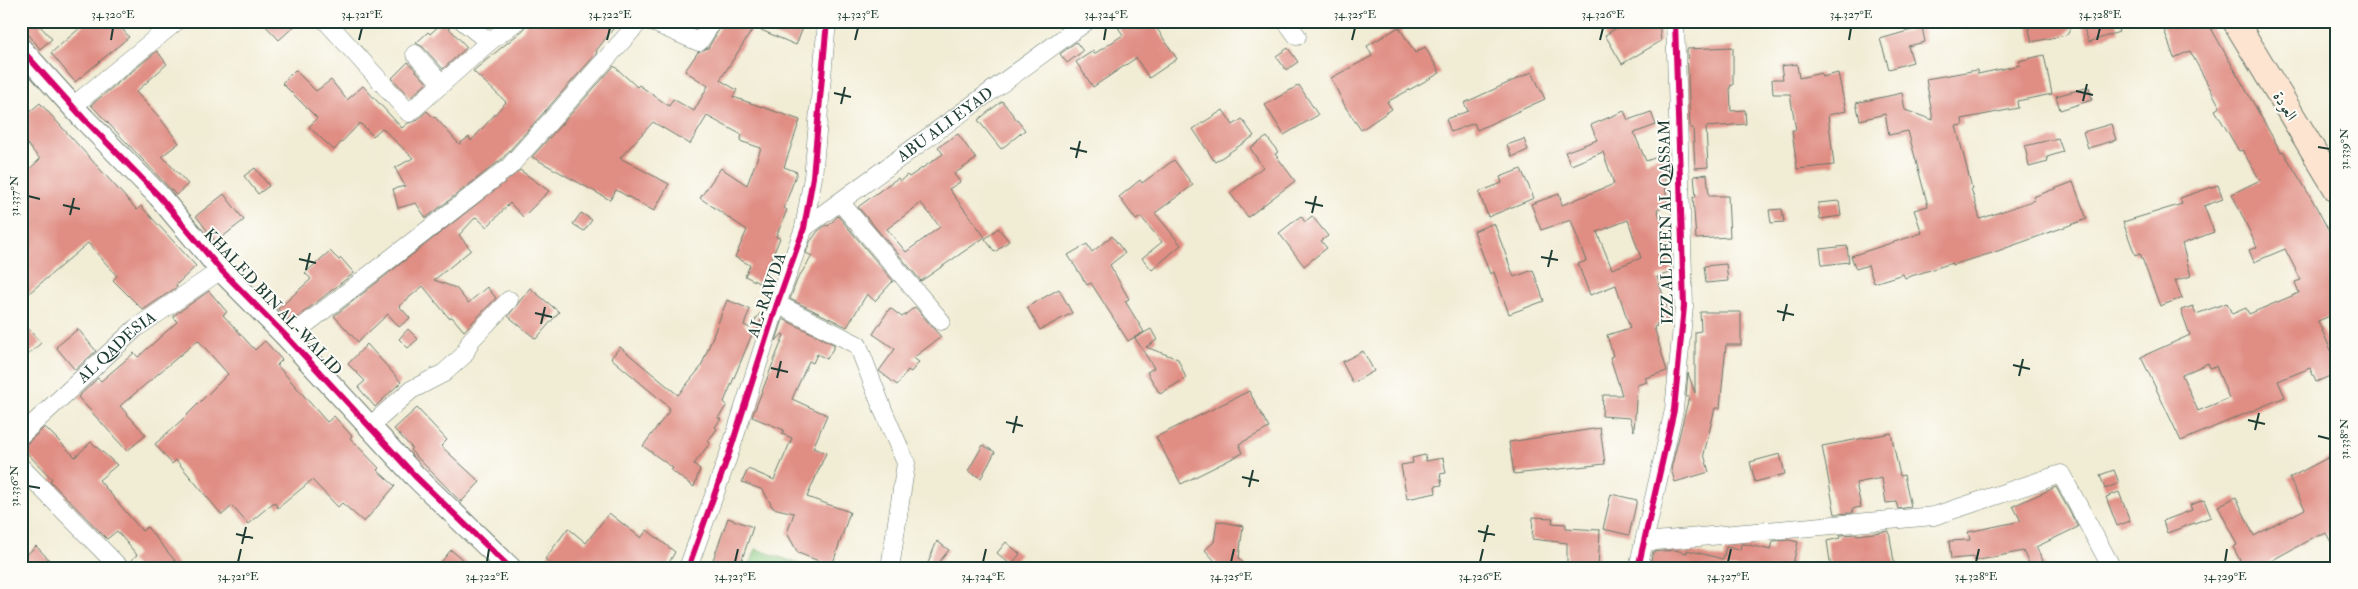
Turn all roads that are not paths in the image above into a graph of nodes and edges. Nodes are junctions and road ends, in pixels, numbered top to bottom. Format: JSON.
{"nodes":[{"id":1,"x":178,"y":21,"type":"edge"},
{"id":2,"x":326,"y":21,"type":"edge"},
{"id":3,"x":462,"y":21,"type":"edge"},
{"id":4,"x":517,"y":21,"type":"edge"},
{"id":5,"x":640,"y":21,"type":"edge"},
{"id":6,"x":650,"y":21,"type":"edge"},
{"id":7,"x":713,"y":21,"type":"edge"},
{"id":8,"x":827,"y":21,"type":"edge"},
{"id":9,"x":1087,"y":21,"type":"edge"},
{"id":10,"x":1286,"y":21,"type":"edge"},
{"id":11,"x":1675,"y":21,"type":"edge"},
{"id":12,"x":2235,"y":21,"type":"edge"},
{"id":13,"x":1297,"y":36,"type":"dead end"},
{"id":14,"x":489,"y":42,"type":"junction"},
{"id":15,"x":21,"y":49,"type":"edge"},
{"id":16,"x":415,"y":54,"type":"dead end"},
{"id":17,"x":442,"y":84,"type":"junction"},
{"id":18,"x":73,"y":106,"type":"junction"},
{"id":19,"x":2337,"y":190,"type":"edge"},
{"id":20,"x":840,"y":202,"type":"junction"},
{"id":21,"x":804,"y":228,"type":"junction"},
{"id":22,"x":221,"y":270,"type":"junction"},
{"id":23,"x":509,"y":300,"type":"dead end"},
{"id":24,"x":777,"y":304,"type":"junction"},
{"id":25,"x":941,"y":321,"type":"dead end"},
{"id":26,"x":288,"y":338,"type":"junction"},
{"id":27,"x":370,"y":427,"type":"junction"},
{"id":28,"x":21,"y":435,"type":"edge"},
{"id":29,"x":21,"y":467,"type":"edge"},
{"id":30,"x":1644,"y":542,"type":"junction"},
{"id":31,"x":120,"y":568,"type":"edge"},
{"id":32,"x":510,"y":568,"type":"edge"},
{"id":33,"x":688,"y":568,"type":"edge"},
{"id":34,"x":890,"y":568,"type":"edge"},
{"id":35,"x":1638,"y":568,"type":"edge"},
{"id":36,"x":2112,"y":568,"type":"edge"}],
"edges":[{"from":1,"to":18,"type":"street"},
{"from":2,"to":17,"type":"street"},
{"from":3,"to":14,"type":"street"},
{"from":4,"to":14,"type":"street"},
{"from":5,"to":26,"type":"street"},
{"from":6,"to":7,"type":"street"},
{"from":8,"to":21,"type":"street","name":"AL-RAWDA"},
{"from":9,"to":20,"type":"street","name":"ABU ALI EYAD"},
{"from":10,"to":13,"type":"street"},
{"from":11,"to":30,"type":"street","name":"IZZ AL DEEN AL QASSAM"},
{"from":12,"to":19,"type":"main road","name":"العودة"},
{"from":14,"to":17,"type":"street"},
{"from":15,"to":18,"type":"street","name":"KHALED BIN AL-WALID"},
{"from":16,"to":17,"type":"street"},
{"from":18,"to":22,"type":"street","name":"KHALED BIN AL-WALID"},
{"from":20,"to":21,"type":"street","name":"ABU ALI EYAD"},
{"from":20,"to":25,"type":"street"},
{"from":21,"to":24,"type":"street","name":"AL-RAWDA"},
{"from":22,"to":26,"type":"street","name":"KHALED BIN AL-WALID"},
{"from":22,"to":28,"type":"street","name":"AL QADESIA"},
{"from":23,"to":27,"type":"street"},
{"from":24,"to":33,"type":"street","name":"AL-RAWDA"},
{"from":24,"to":34,"type":"street"},
{"from":26,"to":27,"type":"street","name":"KHALED BIN AL-WALID"},
{"from":27,"to":32,"type":"street","name":"KHALED BIN AL-WALID"},
{"from":29,"to":31,"type":"street"},
{"from":30,"to":35,"type":"street","name":"IZZ AL DEEN AL QASSAM"},
{"from":30,"to":36,"type":"street"}]}
